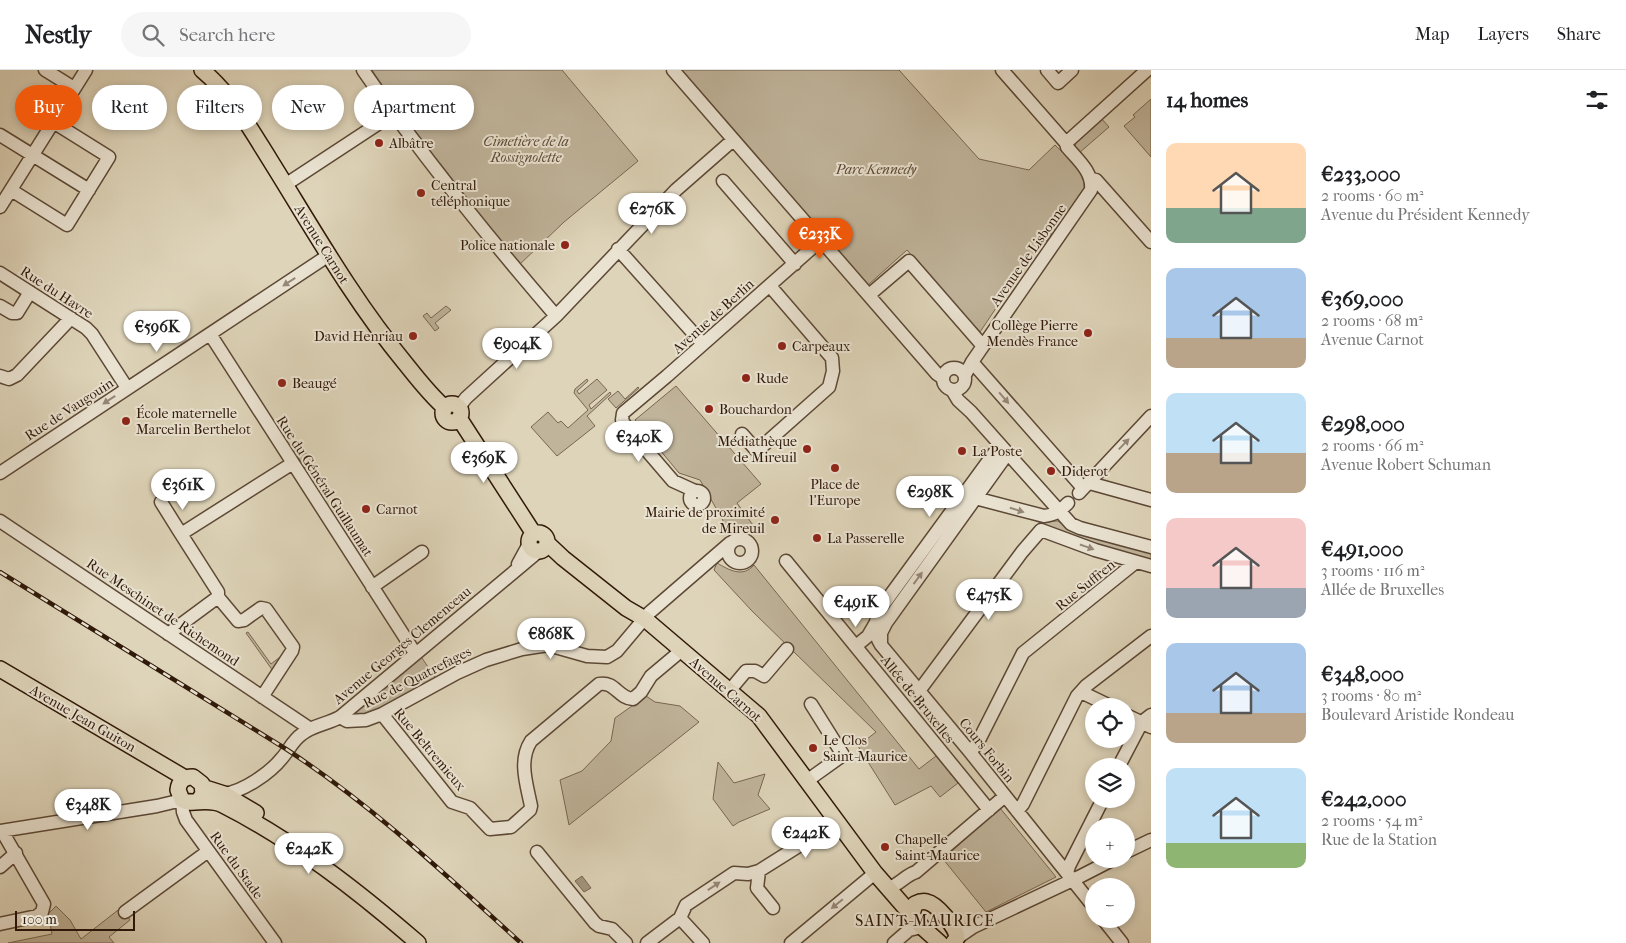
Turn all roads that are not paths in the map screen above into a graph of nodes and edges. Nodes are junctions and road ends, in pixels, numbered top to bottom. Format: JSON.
{"nodes":[{"id":1,"x":45,"y":70,"type":"edge"},
{"id":2,"x":86,"y":70,"type":"edge"},
{"id":3,"x":363,"y":70,"type":"edge"},
{"id":4,"x":672,"y":70,"type":"edge"},
{"id":5,"x":1002,"y":70,"type":"edge"},
{"id":6,"x":1047,"y":70,"type":"edge"},
{"id":7,"x":1072,"y":70,"type":"edge"},
{"id":8,"x":1147,"y":70,"type":"edge"},
{"id":9,"x":204,"y":71,"type":"edge"},
{"id":10,"x":69,"y":85,"type":"edge"},
{"id":11,"x":76,"y":85,"type":"edge"},
{"id":12,"x":373,"y":85,"type":"edge"},
{"id":13,"x":48,"y":130,"type":"edge"},
{"id":14,"x":66,"y":130,"type":"edge"},
{"id":15,"x":369,"y":130,"type":"edge"},
{"id":16,"x":406,"y":130,"type":"edge"},
{"id":17,"x":0,"y":135,"type":"edge"},
{"id":18,"x":734,"y":140,"type":"junction"},
{"id":19,"x":1066,"y":143,"type":"junction"},
{"id":20,"x":32,"y":155,"type":"junction"},
{"id":21,"x":723,"y":180,"type":"dead end"},
{"id":22,"x":1091,"y":184,"type":"junction"},
{"id":23,"x":285,"y":185,"type":"junction"},
{"id":24,"x":10,"y":190,"type":"junction"},
{"id":25,"x":88,"y":190,"type":"junction"},
{"id":26,"x":0,"y":207,"type":"edge"},
{"id":27,"x":821,"y":240,"type":"junction"},
{"id":28,"x":1151,"y":242,"type":"edge"},
{"id":29,"x":618,"y":249,"type":"junction"},
{"id":30,"x":329,"y":256,"type":"junction"},
{"id":31,"x":795,"y":264,"type":"junction"},
{"id":32,"x":0,"y":273,"type":"edge"},
{"id":33,"x":770,"y":286,"type":"junction"},
{"id":34,"x":30,"y":292,"type":"junction"},
{"id":35,"x":869,"y":295,"type":"junction"},
{"id":36,"x":0,"y":306,"type":"edge"},
{"id":37,"x":556,"y":316,"type":"junction"},
{"id":38,"x":71,"y":318,"type":"junction"},
{"id":39,"x":210,"y":334,"type":"junction"},
{"id":40,"x":703,"y":344,"type":"junction"},
{"id":41,"x":982,"y":346,"type":"junction"},
{"id":42,"x":972,"y":362,"type":"junction"},
{"id":43,"x":954,"y":373,"type":"junction"},
{"id":44,"x":0,"y":376,"type":"edge"},
{"id":45,"x":127,"y":388,"type":"junction"},
{"id":46,"x":957,"y":389,"type":"junction"},
{"id":47,"x":454,"y":411,"type":"junction"},
{"id":48,"x":1151,"y":416,"type":"edge"},
{"id":49,"x":742,"y":434,"type":"dead end"},
{"id":50,"x":1004,"y":449,"type":"junction"},
{"id":51,"x":293,"y":463,"type":"junction"},
{"id":52,"x":0,"y":473,"type":"edge"},
{"id":53,"x":1084,"y":487,"type":"junction"},
{"id":54,"x":1151,"y":487,"type":"edge"},
{"id":55,"x":695,"y":491,"type":"dead end"},
{"id":56,"x":976,"y":498,"type":"junction"},
{"id":57,"x":1145,"y":498,"type":"edge"},
{"id":58,"x":162,"y":502,"type":"dead end"},
{"id":59,"x":1064,"y":507,"type":"junction"},
{"id":60,"x":0,"y":522,"type":"edge"},
{"id":61,"x":181,"y":534,"type":"junction"},
{"id":62,"x":730,"y":543,"type":"dead end"},
{"id":63,"x":538,"y":544,"type":"junction"},
{"id":64,"x":1151,"y":548,"type":"edge"},
{"id":65,"x":422,"y":552,"type":"dead end"},
{"id":66,"x":786,"y":561,"type":"dead end"},
{"id":67,"x":1136,"y":562,"type":"junction"},
{"id":68,"x":1151,"y":566,"type":"edge"},
{"id":69,"x":372,"y":587,"type":"junction"},
{"id":70,"x":218,"y":597,"type":"junction"},
{"id":71,"x":645,"y":619,"type":"junction"},
{"id":72,"x":875,"y":624,"type":"junction"},
{"id":73,"x":168,"y":634,"type":"junction"},
{"id":74,"x":1151,"y":636,"type":"edge"},
{"id":75,"x":879,"y":642,"type":"junction"},
{"id":76,"x":787,"y":649,"type":"dead end"},
{"id":77,"x":858,"y":649,"type":"junction"},
{"id":78,"x":682,"y":650,"type":"junction"},
{"id":79,"x":415,"y":653,"type":"junction"},
{"id":80,"x":0,"y":669,"type":"edge"},
{"id":81,"x":730,"y":690,"type":"junction"},
{"id":82,"x":918,"y":690,"type":"junction"},
{"id":83,"x":1081,"y":692,"type":"junction"},
{"id":84,"x":262,"y":697,"type":"junction"},
{"id":85,"x":1093,"y":698,"type":"edge"},
{"id":86,"x":811,"y":704,"type":"dead end"},
{"id":87,"x":382,"y":714,"type":"junction"},
{"id":88,"x":340,"y":717,"type":"junction"},
{"id":89,"x":1135,"y":718,"type":"edge"},
{"id":90,"x":1148,"y":722,"type":"edge"},
{"id":91,"x":309,"y":728,"type":"junction"},
{"id":92,"x":970,"y":752,"type":"junction"},
{"id":93,"x":1124,"y":758,"type":"edge"},
{"id":94,"x":808,"y":780,"type":"junction"},
{"id":95,"x":186,"y":793,"type":"junction"},
{"id":96,"x":1005,"y":796,"type":"junction"},
{"id":97,"x":228,"y":797,"type":"junction"},
{"id":98,"x":1098,"y":808,"type":"edge"},
{"id":99,"x":989,"y":810,"type":"junction"},
{"id":100,"x":1017,"y":811,"type":"junction"},
{"id":101,"x":837,"y":822,"type":"junction"},
{"id":102,"x":1,"y":831,"type":"edge"},
{"id":103,"x":1151,"y":840,"type":"edge"},
{"id":104,"x":1135,"y":848,"type":"edge"},
{"id":105,"x":207,"y":852,"type":"junction"},
{"id":106,"x":537,"y":852,"type":"dead end"},
{"id":107,"x":16,"y":853,"type":"junction"},
{"id":108,"x":0,"y":867,"type":"edge"},
{"id":109,"x":1091,"y":868,"type":"edge"},
{"id":110,"x":759,"y":871,"type":"junction"},
{"id":111,"x":875,"y":873,"type":"junction"},
{"id":112,"x":1070,"y":876,"type":"junction"},
{"id":113,"x":892,"y":892,"type":"junction"},
{"id":114,"x":1085,"y":895,"type":"edge"},
{"id":115,"x":773,"y":908,"type":"dead end"},
{"id":116,"x":914,"y":909,"type":"junction"},
{"id":117,"x":125,"y":912,"type":"dead end"},
{"id":118,"x":680,"y":918,"type":"junction"},
{"id":119,"x":0,"y":924,"type":"edge"},
{"id":120,"x":922,"y":927,"type":"junction"},
{"id":121,"x":1110,"y":928,"type":"edge"},
{"id":122,"x":897,"y":939,"type":"edge"},
{"id":123,"x":952,"y":939,"type":"edge"},
{"id":124,"x":274,"y":943,"type":"edge"},
{"id":125,"x":418,"y":943,"type":"edge"},
{"id":126,"x":429,"y":943,"type":"edge"},
{"id":127,"x":626,"y":943,"type":"edge"},
{"id":128,"x":647,"y":943,"type":"edge"},
{"id":129,"x":703,"y":943,"type":"edge"},
{"id":130,"x":791,"y":943,"type":"edge"},
{"id":131,"x":1122,"y":943,"type":"edge"}],
"edges":[{"from":1,"to":10,"type":"street"},
{"from":2,"to":11,"type":"street"},
{"from":3,"to":12,"type":"street"},
{"from":4,"to":18,"type":"street"},
{"from":5,"to":19,"type":"street"},
{"from":6,"to":7,"type":"street"},
{"from":8,"to":19,"type":"street"},
{"from":9,"to":23,"type":"main road","name":"Avenue Carnot"},
{"from":13,"to":20,"type":"street"},
{"from":14,"to":25,"type":"street"},
{"from":15,"to":23,"type":"street"},
{"from":16,"to":37,"type":"street"},
{"from":17,"to":20,"type":"street"},
{"from":18,"to":27,"type":"street"},
{"from":18,"to":29,"type":"street"},
{"from":19,"to":22,"type":"street"},
{"from":20,"to":24,"type":"street"},
{"from":20,"to":25,"type":"street"},
{"from":21,"to":31,"type":"street"},
{"from":22,"to":28,"type":"street"},
{"from":22,"to":41,"type":"street","name":"Avenue de Lisbonne"},
{"from":23,"to":30,"type":"main road","name":"Avenue Carnot"},
{"from":24,"to":25,"type":"street"},
{"from":24,"to":26,"type":"street"},
{"from":27,"to":31,"type":"street","name":"Avenue de Berlin"},
{"from":27,"to":35,"type":"street"},
{"from":29,"to":37,"type":"street"},
{"from":29,"to":40,"type":"street"},
{"from":30,"to":39,"type":"street","name":"Rue de Vaugouin","one_way":true},
{"from":30,"to":47,"type":"main road","name":"Avenue Carnot"},
{"from":31,"to":33,"type":"street","name":"Avenue de Berlin"},
{"from":32,"to":34,"type":"street","name":"Rue du Havre"},
{"from":33,"to":40,"type":"street","name":"Avenue de Berlin"},
{"from":33,"to":49,"type":"street"},
{"from":34,"to":36,"type":"street"},
{"from":34,"to":38,"type":"street","name":"Rue du Havre"},
{"from":35,"to":41,"type":"street"},
{"from":35,"to":43,"type":"street"},
{"from":37,"to":47,"type":"street"},
{"from":38,"to":44,"type":"street"},
{"from":38,"to":45,"type":"street","name":"Rue du Havre"},
{"from":39,"to":45,"type":"street","name":"Rue de Vaugouin"},
{"from":39,"to":51,"type":"street","name":"Rue du Général Guillaumat"},
{"from":40,"to":55,"type":"street","name":"Avenue de Berlin"},
{"from":41,"to":42,"type":"street","name":"Avenue de Lisbonne"},
{"from":42,"to":43,"type":"street","name":"Avenue de Lisbonne"},
{"from":42,"to":53,"type":"street","one_way":true},
{"from":43,"to":46,"type":"street","name":"Avenue de Lisbonne"},
{"from":43,"to":46,"type":"street"},
{"from":45,"to":52,"type":"street","name":"Rue de Vaugouin","one_way":true},
{"from":46,"to":50,"type":"street"},
{"from":47,"to":63,"type":"main road","name":"Avenue Carnot"},
{"from":53,"to":48,"type":"street","one_way":true},
{"from":50,"to":56,"type":"street"},
{"from":50,"to":59,"type":"street"},
{"from":50,"to":72,"type":"street"},
{"from":51,"to":61,"type":"street"},
{"from":51,"to":69,"type":"street","name":"Rue du Général Guillaumat"},
{"from":53,"to":57,"type":"street"},
{"from":54,"to":57,"type":"street"},
{"from":56,"to":59,"type":"street","one_way":true},
{"from":75,"to":56,"type":"street","one_way":true},
{"from":58,"to":61,"type":"street"},
{"from":59,"to":64,"type":"street"},
{"from":60,"to":73,"type":"street","name":"Rue Meschinet de Richemond"},
{"from":61,"to":70,"type":"street"},
{"from":62,"to":71,"type":"street","name":"Rue de Quatrefages"},
{"from":63,"to":71,"type":"main road","name":"Avenue Carnot"},
{"from":63,"to":79,"type":"street","name":"Avenue Georges Clemenceau"},
{"from":65,"to":69,"type":"street"},
{"from":66,"to":77,"type":"street","name":"Allée de Bruxelles"},
{"from":67,"to":68,"type":"street"},
{"from":82,"to":67,"type":"street","one_way":true},
{"from":67,"to":92,"type":"street","name":"Rue Suffren"},
{"from":69,"to":79,"type":"street","name":"Rue du Général Guillaumat"},
{"from":70,"to":73,"type":"street"},
{"from":70,"to":84,"type":"street"},
{"from":71,"to":78,"type":"main road","name":"Avenue Carnot"},
{"from":71,"to":87,"type":"street","name":"Rue de Quatrefages"},
{"from":72,"to":75,"type":"street"},
{"from":72,"to":77,"type":"street"},
{"from":73,"to":84,"type":"street","name":"Rue Meschinet de Richemond"},
{"from":74,"to":83,"type":"street"},
{"from":75,"to":77,"type":"street"},
{"from":75,"to":82,"type":"street","name":"Cours Forbin"},
{"from":76,"to":81,"type":"street"},
{"from":77,"to":99,"type":"street","name":"Allée de Bruxelles"},
{"from":78,"to":81,"type":"main road","name":"Avenue Carnot"},
{"from":78,"to":87,"type":"street","name":"Rue Beltremieux"},
{"from":79,"to":88,"type":"street","name":"Avenue Georges Clemenceau"},
{"from":80,"to":95,"type":"main road","name":"Avenue Jean Guiton"},
{"from":81,"to":94,"type":"main road","name":"Avenue Carnot"},
{"from":82,"to":92,"type":"street","name":"Cours Forbin"},
{"from":83,"to":85,"type":"street"},
{"from":83,"to":100,"type":"street"},
{"from":84,"to":91,"type":"street","name":"Rue Meschinet de Richemond"},
{"from":86,"to":94,"type":"street"},
{"from":87,"to":88,"type":"street","name":"Rue de Quatrefages"},
{"from":88,"to":91,"type":"street","name":"Avenue Georges Clemenceau"},
{"from":89,"to":90,"type":"street"},
{"from":90,"to":93,"type":"street"},
{"from":91,"to":97,"type":"street","name":"Avenue Georges Clemenceau"},
{"from":92,"to":96,"type":"street","name":"Cours Forbin"},
{"from":94,"to":101,"type":"main road","name":"Avenue Carnot"},
{"from":95,"to":97,"type":"main road","name":"Avenue Jean Guiton"},
{"from":95,"to":102,"type":"street"},
{"from":95,"to":105,"type":"street","name":"Rue du Stade"},
{"from":96,"to":99,"type":"street"},
{"from":96,"to":100,"type":"street","name":"Cours Forbin"},
{"from":97,"to":125,"type":"main road","name":"Avenue Jean Guiton"},
{"from":97,"to":126,"type":"main road","name":"Avenue Jean Guiton"},
{"from":98,"to":112,"type":"street"},
{"from":99,"to":113,"type":"street"},
{"from":100,"to":112,"type":"street","name":"Cours Forbin"},
{"from":101,"to":110,"type":"street"},
{"from":101,"to":111,"type":"main road","name":"Avenue Carnot"},
{"from":102,"to":107,"type":"street"},
{"from":103,"to":104,"type":"street"},
{"from":105,"to":117,"type":"street"},
{"from":105,"to":124,"type":"street","name":"Rue du Stade"},
{"from":106,"to":127,"type":"street"},
{"from":107,"to":108,"type":"street"},
{"from":107,"to":119,"type":"street"},
{"from":109,"to":112,"type":"street"},
{"from":110,"to":115,"type":"street"},
{"from":118,"to":110,"type":"street","one_way":true},
{"from":111,"to":113,"type":"main road","name":"Avenue Carnot"},
{"from":111,"to":130,"type":"street","one_way":true},
{"from":112,"to":114,"type":"street","name":"Cours Forbin"},
{"from":112,"to":123,"type":"street"},
{"from":113,"to":116,"type":"main road","name":"Avenue Carnot"},
{"from":116,"to":120,"type":"main road"},
{"from":116,"to":122,"type":"street"},
{"from":116,"to":123,"type":"main road"},
{"from":118,"to":128,"type":"street"},
{"from":118,"to":129,"type":"street"},
{"from":120,"to":122,"type":"street"},
{"from":120,"to":123,"type":"main road"},
{"from":121,"to":131,"type":"street"}]}
